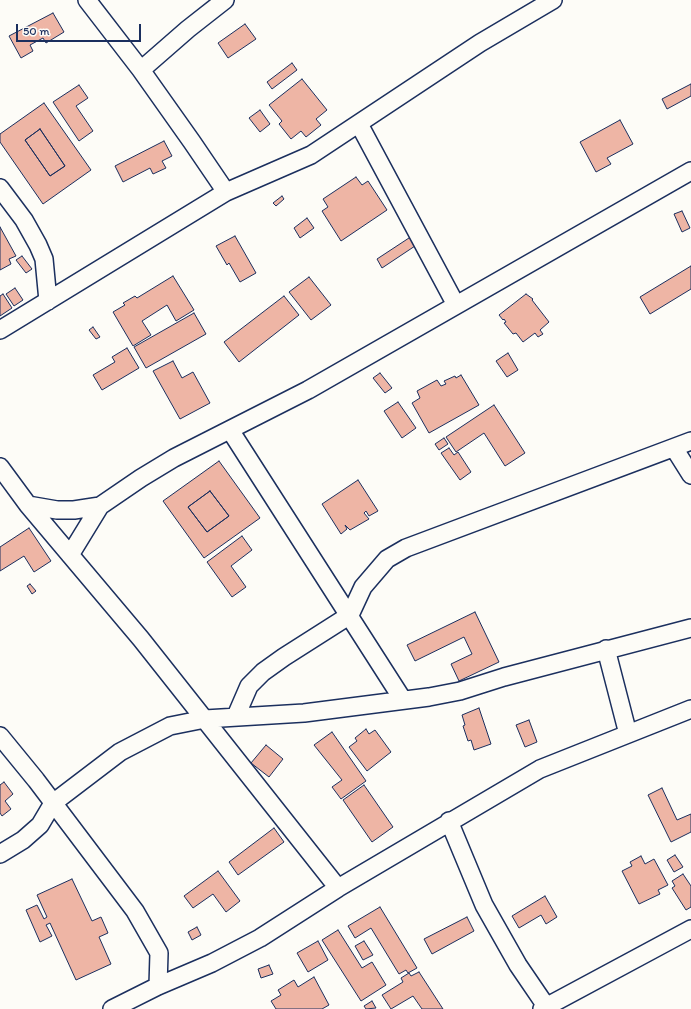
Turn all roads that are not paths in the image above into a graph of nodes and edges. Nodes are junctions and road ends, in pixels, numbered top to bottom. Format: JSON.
{"nodes":[{"id":1,"x":87,"y":0,"type":"edge"},
{"id":2,"x":226,"y":0,"type":"edge"},
{"id":3,"x":553,"y":0,"type":"edge"},
{"id":4,"x":141,"y":70,"type":"junction"},
{"id":5,"x":359,"y":124,"type":"junction"},
{"id":6,"x":691,"y":171,"type":"edge"},
{"id":7,"x":0,"y":188,"type":"edge"},
{"id":8,"x":226,"y":192,"type":"junction"},
{"id":9,"x":48,"y":301,"type":"junction"},
{"id":10,"x":456,"y":304,"type":"junction"},
{"id":11,"x":0,"y":330,"type":"edge"},
{"id":12,"x":230,"y":430,"type":"junction"},
{"id":13,"x":691,"y":441,"type":"edge"},
{"id":14,"x":674,"y":448,"type":"junction"},
{"id":15,"x":0,"y":467,"type":"edge"},
{"id":16,"x":691,"y":475,"type":"edge"},
{"id":17,"x":28,"y":505,"type":"junction"},
{"id":18,"x":100,"y":506,"type":"junction"},
{"id":19,"x":70,"y":555,"type":"junction"},
{"id":20,"x":350,"y":615,"type":"junction"},
{"id":21,"x":691,"y":628,"type":"edge"},
{"id":22,"x":606,"y":649,"type":"junction"},
{"id":23,"x":403,"y":700,"type":"junction"},
{"id":24,"x":691,"y":709,"type":"edge"},
{"id":25,"x":236,"y":716,"type":"junction"},
{"id":26,"x":205,"y":719,"type":"junction"},
{"id":27,"x":628,"y":734,"type":"junction"},
{"id":28,"x":0,"y":736,"type":"edge"},
{"id":29,"x":53,"y":803,"type":"junction"},
{"id":30,"x":449,"y":821,"type":"junction"},
{"id":31,"x":0,"y":854,"type":"edge"},
{"id":32,"x":338,"y":888,"type":"junction"},
{"id":33,"x":691,"y":929,"type":"edge"},
{"id":34,"x":158,"y":986,"type":"junction"},
{"id":35,"x":546,"y":1008,"type":"edge"},
{"id":36,"x":112,"y":1009,"type":"edge"}],
"edges":[{"from":1,"to":4,"type":"street"},
{"from":2,"to":4,"type":"street"},
{"from":3,"to":5,"type":"street"},
{"from":4,"to":8,"type":"street"},
{"from":5,"to":8,"type":"street"},
{"from":5,"to":10,"type":"street"},
{"from":6,"to":10,"type":"street"},
{"from":7,"to":9,"type":"street"},
{"from":8,"to":9,"type":"street"},
{"from":9,"to":11,"type":"street"},
{"from":10,"to":12,"type":"street"},
{"from":12,"to":18,"type":"street"},
{"from":12,"to":20,"type":"street"},
{"from":13,"to":14,"type":"street"},
{"from":14,"to":16,"type":"street"},
{"from":14,"to":20,"type":"street"},
{"from":15,"to":17,"type":"street"},
{"from":17,"to":18,"type":"street"},
{"from":17,"to":19,"type":"street"},
{"from":18,"to":19,"type":"street"},
{"from":19,"to":26,"type":"street"},
{"from":20,"to":23,"type":"street"},
{"from":20,"to":25,"type":"street"},
{"from":21,"to":22,"type":"street"},
{"from":22,"to":23,"type":"street"},
{"from":22,"to":27,"type":"street"},
{"from":23,"to":25,"type":"street"},
{"from":24,"to":27,"type":"street"},
{"from":25,"to":26,"type":"street"},
{"from":26,"to":29,"type":"street"},
{"from":26,"to":32,"type":"street"},
{"from":27,"to":30,"type":"street"},
{"from":28,"to":29,"type":"street"},
{"from":29,"to":31,"type":"street"},
{"from":29,"to":34,"type":"street"},
{"from":30,"to":32,"type":"street"},
{"from":30,"to":35,"type":"street"},
{"from":32,"to":34,"type":"street"},
{"from":33,"to":35,"type":"street"},
{"from":34,"to":36,"type":"street"}]}
